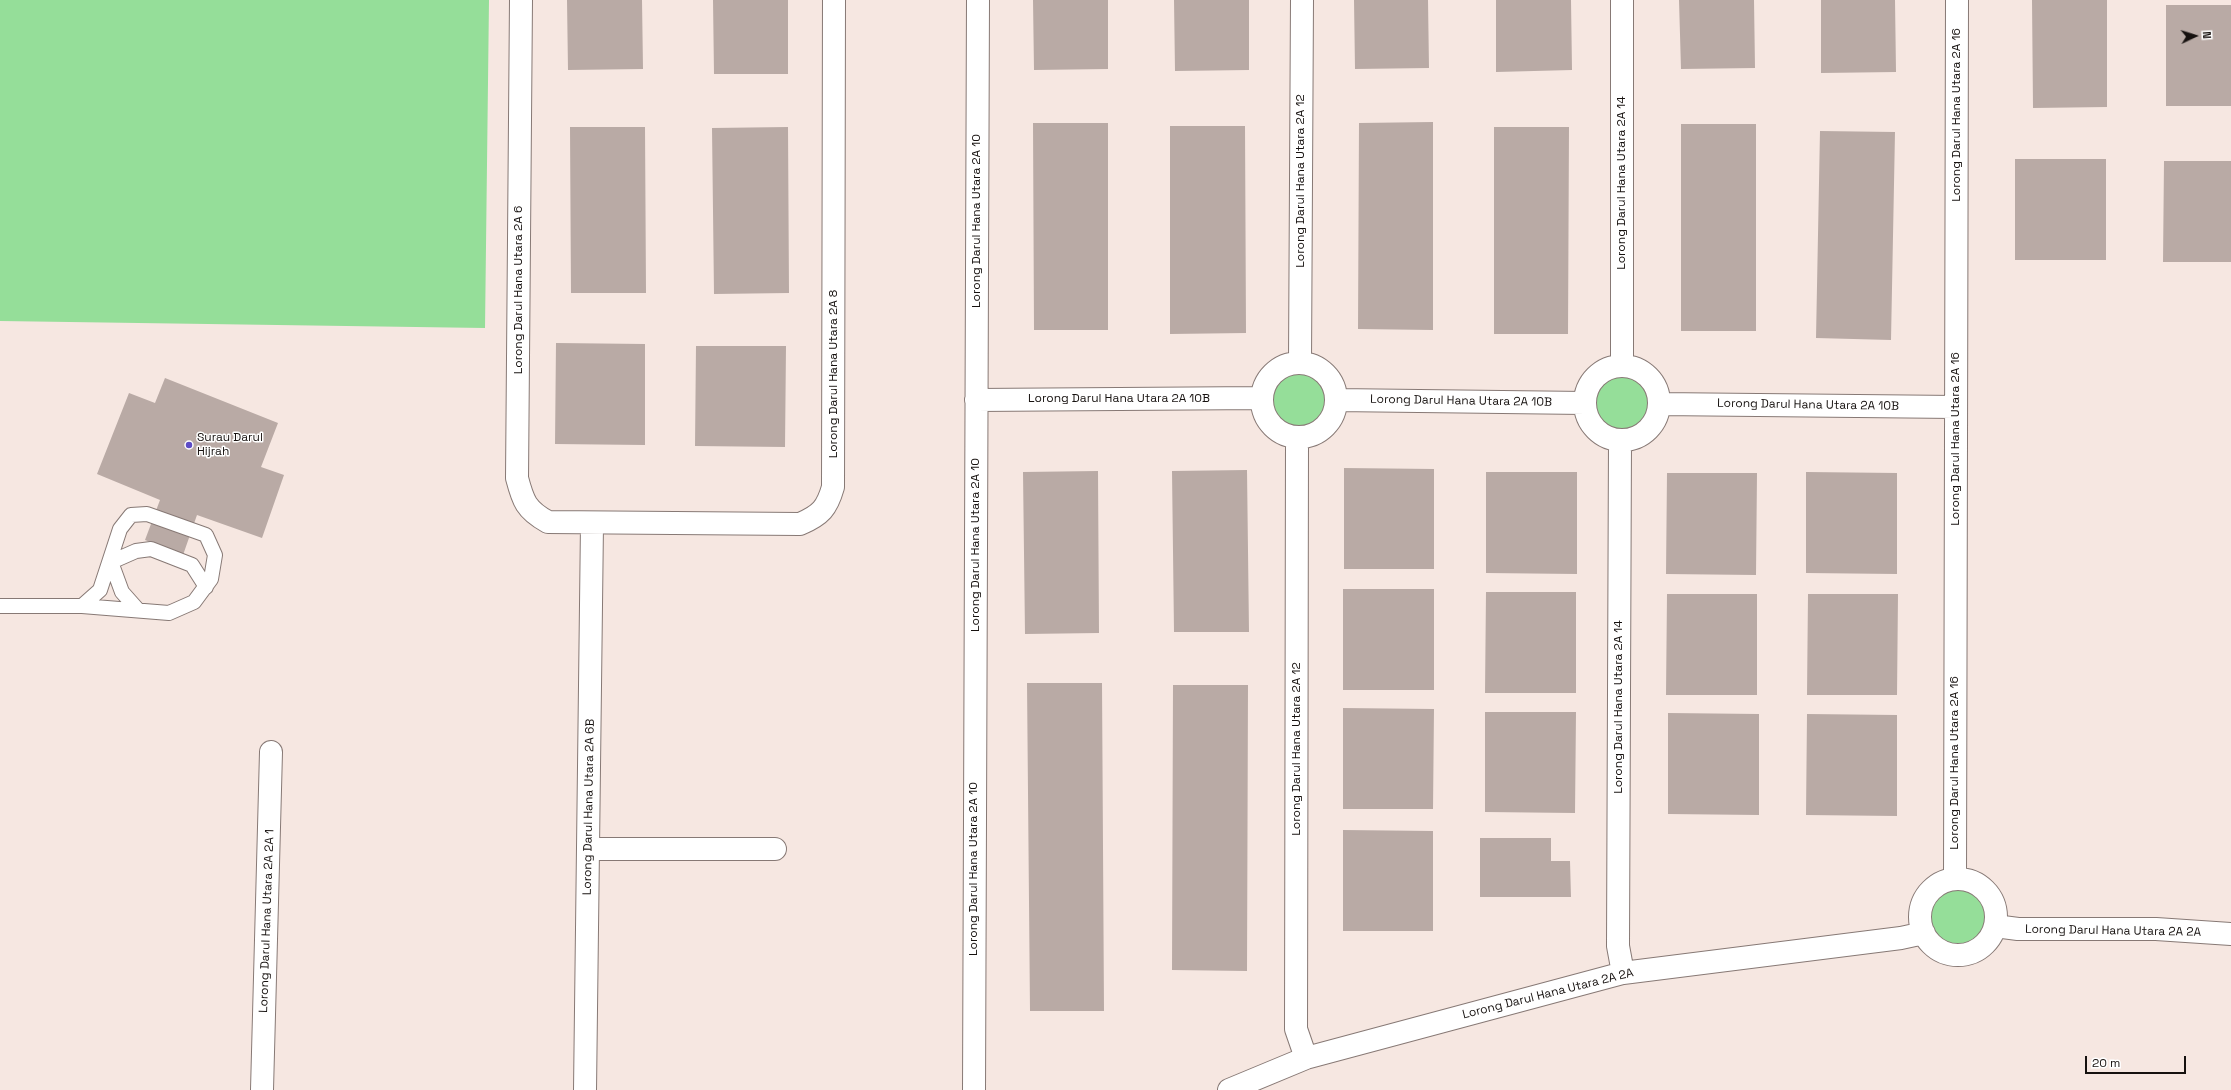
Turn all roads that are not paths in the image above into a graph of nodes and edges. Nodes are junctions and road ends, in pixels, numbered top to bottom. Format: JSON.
{"nodes":[{"id":1,"x":521,"y":0,"type":"edge"},
{"id":2,"x":834,"y":0,"type":"edge"},
{"id":3,"x":978,"y":0,"type":"edge"},
{"id":4,"x":1302,"y":0,"type":"edge"},
{"id":5,"x":1622,"y":0,"type":"edge"},
{"id":6,"x":1957,"y":0,"type":"edge"},
{"id":7,"x":1300,"y":362,"type":"junction"},
{"id":8,"x":1622,"y":366,"type":"junction"},
{"id":9,"x":1262,"y":398,"type":"junction"},
{"id":10,"x":976,"y":400,"type":"junction"},
{"id":11,"x":1336,"y":400,"type":"junction"},
{"id":12,"x":1585,"y":403,"type":"junction"},
{"id":13,"x":1659,"y":404,"type":"junction"},
{"id":14,"x":1956,"y":407,"type":"junction"},
{"id":15,"x":1297,"y":438,"type":"junction"},
{"id":16,"x":1620,"y":440,"type":"junction"},
{"id":17,"x":592,"y":524,"type":"junction"},
{"id":18,"x":111,"y":562,"type":"junction"},
{"id":19,"x":206,"y":587,"type":"junction"},
{"id":20,"x":0,"y":606,"type":"edge"},
{"id":21,"x":82,"y":606,"type":"junction"},
{"id":22,"x":138,"y":610,"type":"junction"},
{"id":23,"x":271,"y":752,"type":"dead end"},
{"id":24,"x":588,"y":849,"type":"junction"},
{"id":25,"x":775,"y":849,"type":"dead end"},
{"id":26,"x":1955,"y":879,"type":"junction"},
{"id":27,"x":1996,"y":926,"type":"junction"},
{"id":28,"x":1924,"y":933,"type":"junction"},
{"id":29,"x":2231,"y":934,"type":"edge"},
{"id":30,"x":1623,"y":973,"type":"junction"},
{"id":31,"x":1306,"y":1058,"type":"junction"},
{"id":32,"x":262,"y":1090,"type":"edge"},
{"id":33,"x":585,"y":1090,"type":"edge"},
{"id":34,"x":974,"y":1090,"type":"edge"},
{"id":35,"x":1230,"y":1090,"type":"edge"}],
"edges":[{"from":1,"to":17,"type":"street","name":"Lorong Darul Hana Utara 2A 6"},
{"from":2,"to":17,"type":"street","name":"Lorong Darul Hana Utara 2A 8"},
{"from":3,"to":10,"type":"street","name":"Lorong Darul Hana Utara 2A 10"},
{"from":4,"to":7,"type":"street","name":"Lorong Darul Hana Utara 2A 12"},
{"from":5,"to":8,"type":"street","name":"Lorong Darul Hana Utara 2A 14"},
{"from":6,"to":14,"type":"street","name":"Lorong Darul Hana Utara 2A 16"},
{"from":7,"to":9,"type":"street"},
{"from":7,"to":11,"type":"street"},
{"from":8,"to":12,"type":"street"},
{"from":8,"to":13,"type":"street"},
{"from":9,"to":10,"type":"street","name":"Lorong Darul Hana Utara 2A 10B"},
{"from":9,"to":15,"type":"street"},
{"from":10,"to":34,"type":"street","name":"Lorong Darul Hana Utara 2A 10"},
{"from":11,"to":12,"type":"street","name":"Lorong Darul Hana Utara 2A 10B"},
{"from":11,"to":15,"type":"street"},
{"from":12,"to":16,"type":"street"},
{"from":13,"to":14,"type":"street","name":"Lorong Darul Hana Utara 2A 10B"},
{"from":13,"to":16,"type":"street"},
{"from":14,"to":26,"type":"street","name":"Lorong Darul Hana Utara 2A 16"},
{"from":15,"to":31,"type":"street","name":"Lorong Darul Hana Utara 2A 12"},
{"from":16,"to":30,"type":"street","name":"Lorong Darul Hana Utara 2A 14"},
{"from":17,"to":24,"type":"street","name":"Lorong Darul Hana Utara 2A 6B"},
{"from":18,"to":19,"type":"lane"},
{"from":18,"to":19,"type":"lane"},
{"from":18,"to":21,"type":"lane"},
{"from":18,"to":22,"type":"lane"},
{"from":19,"to":22,"type":"lane"},
{"from":20,"to":21,"type":"lane"},
{"from":21,"to":22,"type":"lane"},
{"from":23,"to":32,"type":"street","name":"Lorong Darul Hana Utara 2A 2A 1"},
{"from":24,"to":25,"type":"street"},
{"from":24,"to":33,"type":"street","name":"Lorong Darul Hana Utara 2A 6B"},
{"from":26,"to":27,"type":"street"},
{"from":26,"to":28,"type":"street"},
{"from":27,"to":28,"type":"street"},
{"from":27,"to":29,"type":"street","name":"Lorong Darul Hana Utara 2A 2A"},
{"from":28,"to":30,"type":"street","name":"Lorong Darul Hana Utara 2A 2A"},
{"from":30,"to":31,"type":"street","name":"Lorong Darul Hana Utara 2A 2A"},
{"from":31,"to":35,"type":"street","name":"Lorong Darul Hana Utara 2A 2A"}]}
